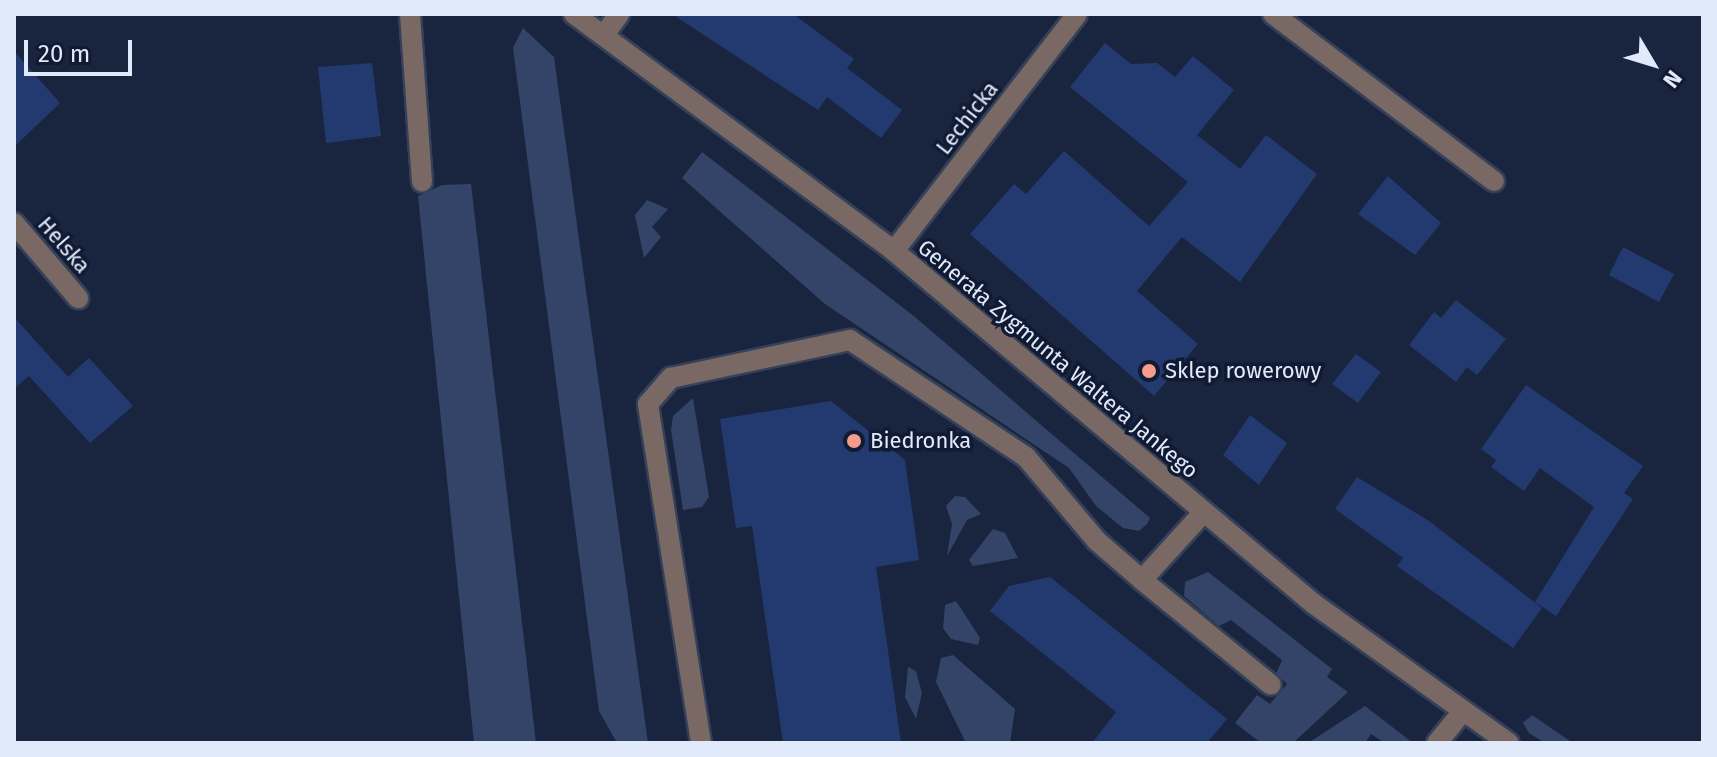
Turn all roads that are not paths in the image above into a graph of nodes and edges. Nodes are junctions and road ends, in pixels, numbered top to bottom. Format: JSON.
{"nodes":[{"id":1,"x":410,"y":14,"type":"edge"},
{"id":2,"x":574,"y":14,"type":"edge"},
{"id":3,"x":619,"y":14,"type":"edge"},
{"id":4,"x":1077,"y":14,"type":"edge"},
{"id":5,"x":1273,"y":14,"type":"edge"},
{"id":6,"x":604,"y":35,"type":"junction"},
{"id":7,"x":1494,"y":181,"type":"dead end"},
{"id":8,"x":422,"y":182,"type":"dead end"},
{"id":9,"x":14,"y":223,"type":"edge"},
{"id":10,"x":894,"y":251,"type":"junction"},
{"id":11,"x":78,"y":298,"type":"dead end"},
{"id":12,"x":1202,"y":514,"type":"junction"},
{"id":13,"x":1142,"y":580,"type":"junction"},
{"id":14,"x":1271,"y":685,"type":"dead end"},
{"id":15,"x":1463,"y":711,"type":"junction"},
{"id":16,"x":701,"y":743,"type":"edge"},
{"id":17,"x":1437,"y":743,"type":"edge"},
{"id":18,"x":1509,"y":743,"type":"edge"}],
"edges":[{"from":1,"to":8,"type":"street"},
{"from":2,"to":6,"type":"street","name":"Generała Zygmunta Waltera Jankego"},
{"from":3,"to":6,"type":"street"},
{"from":4,"to":10,"type":"street","name":"Lechicka"},
{"from":5,"to":7,"type":"street"},
{"from":6,"to":10,"type":"street","name":"Generała Zygmunta Waltera Jankego"},
{"from":9,"to":11,"type":"street","name":"Helska"},
{"from":10,"to":12,"type":"street","name":"Generała Zygmunta Waltera Jankego"},
{"from":12,"to":13,"type":"street"},
{"from":12,"to":15,"type":"street","name":"Generała Zygmunta Waltera Jankego"},
{"from":13,"to":14,"type":"street"},
{"from":13,"to":16,"type":"street"},
{"from":15,"to":17,"type":"street"},
{"from":15,"to":18,"type":"street","name":"Generała Zygmunta Waltera Jankego"}]}
